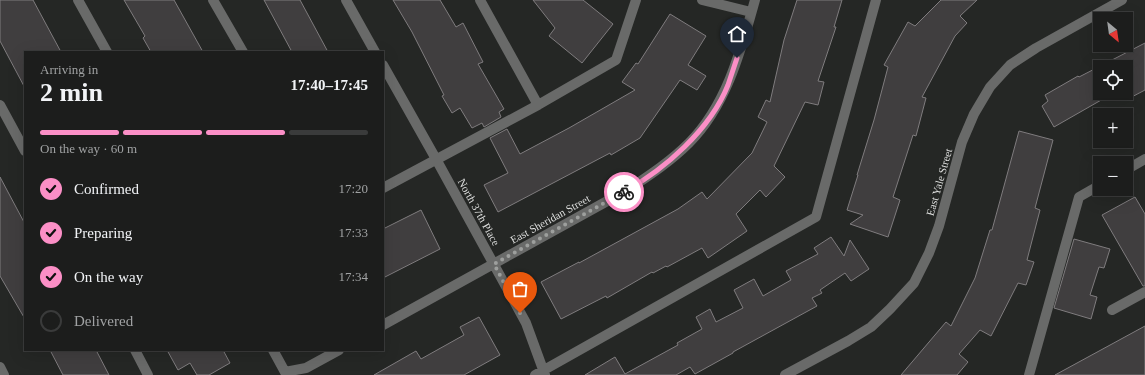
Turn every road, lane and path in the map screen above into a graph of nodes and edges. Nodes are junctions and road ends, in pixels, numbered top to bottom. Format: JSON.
{"nodes":[{"id":1,"x":78,"y":0,"type":"edge"},
{"id":2,"x":213,"y":0,"type":"edge"},
{"id":3,"x":346,"y":0,"type":"edge"},
{"id":4,"x":480,"y":0,"type":"edge"},
{"id":5,"x":636,"y":0,"type":"edge"},
{"id":6,"x":702,"y":0,"type":"edge"},
{"id":7,"x":755,"y":0,"type":"edge"},
{"id":8,"x":876,"y":0,"type":"edge"},
{"id":9,"x":1122,"y":0,"type":"edge"},
{"id":10,"x":751,"y":12,"type":"junction"},
{"id":11,"x":106,"y":51,"type":"edge"},
{"id":12,"x":242,"y":51,"type":"edge"},
{"id":13,"x":374,"y":51,"type":"edge"},
{"id":14,"x":384,"y":68,"type":"edge"},
{"id":15,"x":0,"y":105,"type":"edge"},
{"id":16,"x":538,"y":105,"type":"junction"},
{"id":17,"x":24,"y":149,"type":"edge"},
{"id":18,"x":1145,"y":159,"type":"edge"},
{"id":19,"x":436,"y":160,"type":"junction"},
{"id":20,"x":1133,"y":166,"type":"edge"},
{"id":21,"x":384,"y":187,"type":"edge"},
{"id":22,"x":1093,"y":189,"type":"edge"},
{"id":23,"x":494,"y":264,"type":"junction"},
{"id":24,"x":1145,"y":292,"type":"edge"},
{"id":25,"x":1112,"y":310,"type":"dead end"},
{"id":26,"x":384,"y":324,"type":"edge"},
{"id":27,"x":136,"y":351,"type":"edge"},
{"id":28,"x":274,"y":351,"type":"edge"},
{"id":29,"x":337,"y":351,"type":"edge"},
{"id":30,"x":0,"y":367,"type":"edge"},
{"id":31,"x":541,"y":373,"type":"edge"},
{"id":32,"x":4,"y":375,"type":"edge"},
{"id":33,"x":148,"y":375,"type":"edge"},
{"id":34,"x":785,"y":375,"type":"edge"},
{"id":35,"x":1029,"y":375,"type":"edge"}],
"edges":[{"from":1,"to":11,"type":"street"},
{"from":2,"to":12,"type":"street"},
{"from":3,"to":13,"type":"street"},
{"from":4,"to":16,"type":"street"},
{"from":5,"to":16,"type":"street"},
{"from":6,"to":10,"type":"street"},
{"from":7,"to":10,"type":"street","name":"East Sheridan Street"},
{"from":8,"to":31,"type":"street"},
{"from":9,"to":34,"type":"street","name":"East Yale Street"},
{"from":10,"to":23,"type":"street","name":"East Sheridan Street"},
{"from":14,"to":19,"type":"street","name":"North 37th Place"},
{"from":15,"to":17,"type":"street"},
{"from":16,"to":19,"type":"street"},
{"from":18,"to":20,"type":"street"},
{"from":19,"to":21,"type":"street"},
{"from":19,"to":23,"type":"street","name":"North 37th Place"},
{"from":22,"to":35,"type":"street"},
{"from":23,"to":26,"type":"street","name":"East Sheridan Street"},
{"from":23,"to":31,"type":"street","name":"North 37th Place"},
{"from":24,"to":25,"type":"street"},
{"from":27,"to":33,"type":"street"},
{"from":28,"to":29,"type":"street"},
{"from":30,"to":32,"type":"street"}]}
